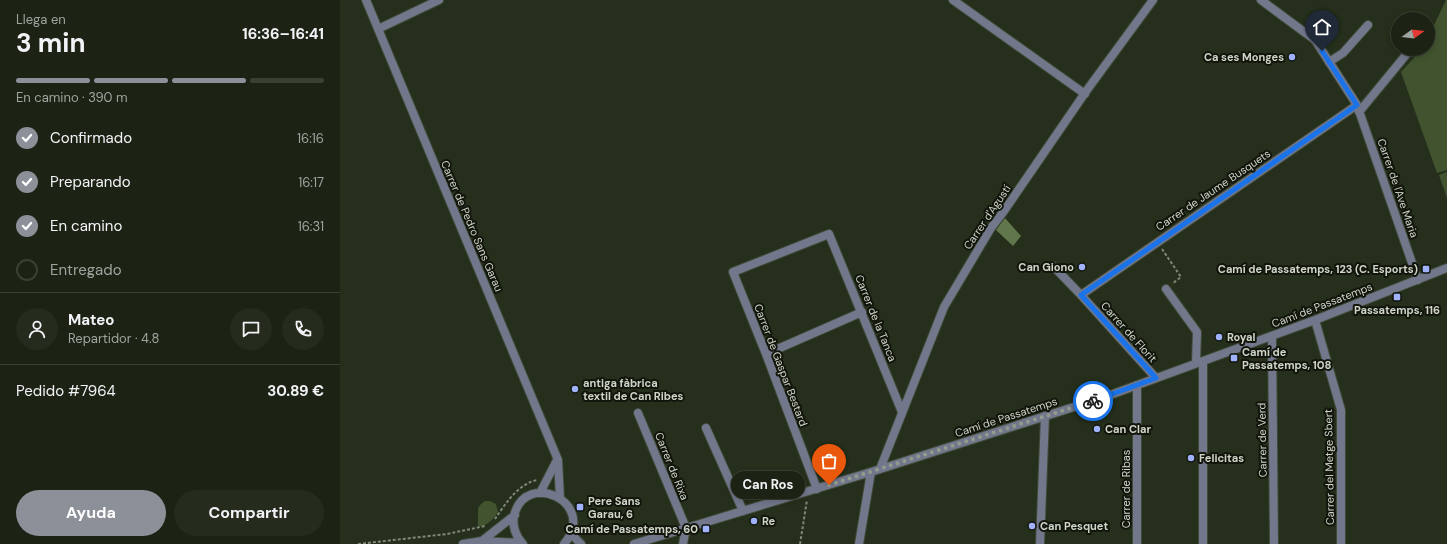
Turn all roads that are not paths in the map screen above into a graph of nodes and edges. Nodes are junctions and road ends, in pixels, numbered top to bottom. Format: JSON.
{"nodes":[{"id":1,"x":366,"y":0,"type":"edge"},
{"id":2,"x":439,"y":0,"type":"edge"},
{"id":3,"x":953,"y":0,"type":"edge"},
{"id":4,"x":1153,"y":0,"type":"edge"},
{"id":5,"x":1261,"y":0,"type":"edge"},
{"id":6,"x":1368,"y":25,"type":"dead end"},
{"id":7,"x":378,"y":29,"type":"junction"},
{"id":8,"x":1405,"y":56,"type":"edge"},
{"id":9,"x":1329,"y":62,"type":"junction"},
{"id":10,"x":1085,"y":94,"type":"junction"},
{"id":11,"x":1358,"y":108,"type":"junction"},
{"id":12,"x":829,"y":234,"type":"joint"},
{"id":13,"x":1053,"y":266,"type":"dead end"},
{"id":14,"x":1447,"y":268,"type":"edge"},
{"id":15,"x":1418,"y":280,"type":"junction"},
{"id":16,"x":1166,"y":289,"type":"road end"},
{"id":17,"x":1081,"y":295,"type":"junction"},
{"id":18,"x":862,"y":312,"type":"junction"},
{"id":19,"x":1315,"y":320,"type":"junction"},
{"id":20,"x":1272,"y":336,"type":"junction"},
{"id":21,"x":766,"y":354,"type":"junction"},
{"id":22,"x":1200,"y":362,"type":"junction"},
{"id":23,"x":1156,"y":378,"type":"junction"},
{"id":24,"x":1137,"y":385,"type":"junction"},
{"id":25,"x":902,"y":412,"type":"junction"},
{"id":26,"x":638,"y":413,"type":"dead end"},
{"id":27,"x":1045,"y":416,"type":"junction"},
{"id":28,"x":706,"y":428,"type":"dead end"},
{"id":29,"x":558,"y":460,"type":"junction"},
{"id":30,"x":880,"y":469,"type":"junction"},
{"id":31,"x":871,"y":472,"type":"junction"},
{"id":32,"x":817,"y":489,"type":"junction"},
{"id":33,"x":540,"y":493,"type":"junction"},
{"id":34,"x":560,"y":498,"type":"junction"},
{"id":35,"x":743,"y":511,"type":"junction"},
{"id":36,"x":515,"y":515,"type":"junction"},
{"id":37,"x":686,"y":528,"type":"junction"},
{"id":38,"x":567,"y":540,"type":"edge"},
{"id":39,"x":482,"y":541,"type":"junction"},
{"id":40,"x":463,"y":544,"type":"edge"},
{"id":41,"x":522,"y":544,"type":"edge"},
{"id":42,"x":581,"y":544,"type":"edge"},
{"id":43,"x":634,"y":544,"type":"edge"},
{"id":44,"x":683,"y":544,"type":"edge"},
{"id":45,"x":859,"y":544,"type":"edge"},
{"id":46,"x":1040,"y":544,"type":"edge"},
{"id":47,"x":1137,"y":544,"type":"edge"},
{"id":48,"x":1204,"y":544,"type":"edge"},
{"id":49,"x":1274,"y":544,"type":"edge"},
{"id":50,"x":1341,"y":544,"type":"edge"}],
"edges":[{"from":1,"to":7,"type":"street","name":"Carrer de Pedro Sans Garau"},
{"from":2,"to":7,"type":"street"},
{"from":3,"to":10,"type":"street"},
{"from":4,"to":10,"type":"street","name":"Carrer d'Agustí"},
{"from":5,"to":9,"type":"street","name":"Carrer de l'Ave Maria"},
{"from":6,"to":9,"type":"street"},
{"from":7,"to":29,"type":"street","name":"Carrer de Pedro Sans Garau"},
{"from":8,"to":11,"type":"street","name":"Carrer de Jaume Busquets"},
{"from":9,"to":11,"type":"street","name":"Carrer de l'Ave Maria"},
{"from":10,"to":25,"type":"street","name":"Carrer d'Agustí"},
{"from":11,"to":15,"type":"street","name":"Carrer de l'Ave Maria"},
{"from":11,"to":17,"type":"street","name":"Carrer de Jaume Busquets"},
{"from":12,"to":18,"type":"street","name":"Carrer de la Tanca"},
{"from":12,"to":21,"type":"street","name":"Carrer de Gaspar Bestard"},
{"from":13,"to":17,"type":"street","name":"Carrer de Florit"},
{"from":14,"to":15,"type":"street","name":"Camí de Passatemps"},
{"from":15,"to":19,"type":"street","name":"Camí de Passatemps"},
{"from":16,"to":22,"type":"street"},
{"from":17,"to":23,"type":"street","name":"Carrer de Florit"},
{"from":18,"to":21,"type":"street"},
{"from":18,"to":25,"type":"street","name":"Carrer de la Tanca"},
{"from":19,"to":20,"type":"street","name":"Camí de Passatemps"},
{"from":19,"to":50,"type":"street","name":"Carrer del Metge Sbert"},
{"from":20,"to":22,"type":"street","name":"Camí de Passatemps"},
{"from":20,"to":49,"type":"street","name":"Carrer de Verd"},
{"from":21,"to":32,"type":"street","name":"Carrer de Gaspar Bestard"},
{"from":22,"to":23,"type":"street","name":"Camí de Passatemps"},
{"from":22,"to":48,"type":"street"},
{"from":23,"to":24,"type":"street","name":"Camí de Passatemps"},
{"from":24,"to":27,"type":"street","name":"Camí de Passatemps"},
{"from":24,"to":47,"type":"street","name":"Carrer de Ribas"},
{"from":25,"to":30,"type":"street","name":"Carrer d'Agustí"},
{"from":26,"to":37,"type":"street","name":"Carrer de Rixa"},
{"from":27,"to":30,"type":"street","name":"Camí de Passatemps"},
{"from":27,"to":46,"type":"street"},
{"from":28,"to":35,"type":"street"},
{"from":29,"to":33,"type":"street"},
{"from":29,"to":34,"type":"street","name":"Carrer de Pedro Sans Garau"},
{"from":30,"to":31,"type":"street","name":"Camí de Passatemps"},
{"from":31,"to":32,"type":"street","name":"Camí de Passatemps"},
{"from":31,"to":45,"type":"street"},
{"from":32,"to":35,"type":"street","name":"Camí de Passatemps"},
{"from":33,"to":34,"type":"street"},
{"from":33,"to":36,"type":"street"},
{"from":34,"to":38,"type":"street"},
{"from":35,"to":37,"type":"street","name":"Camí de Passatemps"},
{"from":36,"to":39,"type":"street"},
{"from":36,"to":41,"type":"street"},
{"from":37,"to":43,"type":"street","name":"Camí de Passatemps"},
{"from":37,"to":44,"type":"street"},
{"from":38,"to":42,"type":"street"},
{"from":39,"to":40,"type":"street"},
{"from":39,"to":41,"type":"street"}]}
